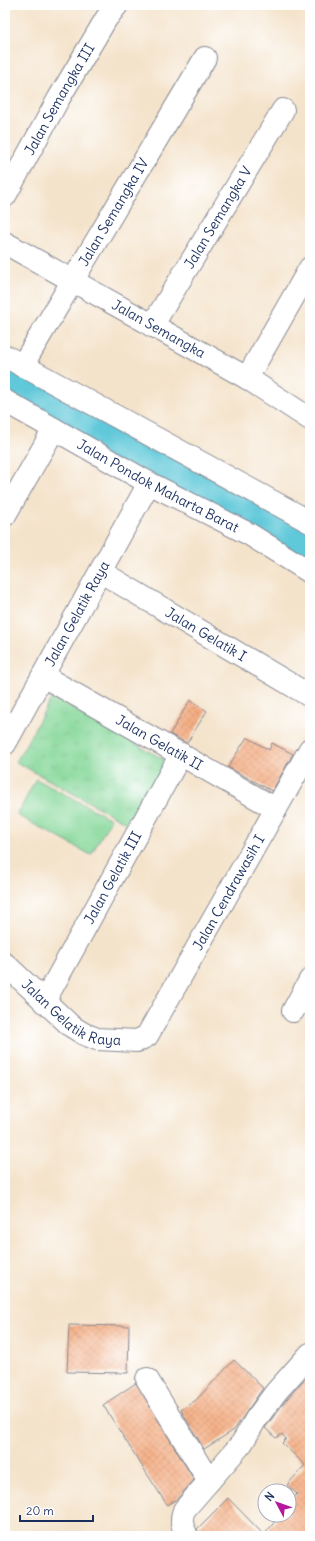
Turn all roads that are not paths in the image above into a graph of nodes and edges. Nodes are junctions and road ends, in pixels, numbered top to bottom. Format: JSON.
{"nodes":[{"id":1,"x":116,"y":5,"type":"edge"},
{"id":2,"x":205,"y":58,"type":"dead end"},
{"id":3,"x":283,"y":110,"type":"dead end"},
{"id":4,"x":5,"y":196,"type":"edge"},
{"id":5,"x":5,"y":243,"type":"edge"},
{"id":6,"x":310,"y":268,"type":"edge"},
{"id":7,"x":72,"y":280,"type":"junction"},
{"id":8,"x":152,"y":326,"type":"junction"},
{"id":9,"x":14,"y":361,"type":"edge"},
{"id":10,"x":247,"y":378,"type":"junction"},
{"id":11,"x":5,"y":401,"type":"edge"},
{"id":12,"x":309,"y":418,"type":"edge"},
{"id":13,"x":54,"y":428,"type":"junction"},
{"id":14,"x":149,"y":483,"type":"junction"},
{"id":15,"x":5,"y":515,"type":"edge"},
{"id":16,"x":310,"y":522,"type":"edge"},
{"id":17,"x":101,"y":572,"type":"junction"},
{"id":18,"x":310,"y":572,"type":"edge"},
{"id":19,"x":43,"y":676,"type":"junction"},
{"id":20,"x":310,"y":696,"type":"edge"},
{"id":21,"x":8,"y":734,"type":"edge"},
{"id":22,"x":310,"y":749,"type":"edge"},
{"id":23,"x":181,"y":754,"type":"junction"},
{"id":24,"x":276,"y":808,"type":"junction"},
{"id":25,"x":5,"y":964,"type":"edge"},
{"id":26,"x":310,"y":980,"type":"edge"},
{"id":27,"x":44,"y":1002,"type":"junction"},
{"id":28,"x":293,"y":1010,"type":"dead end"},
{"id":29,"x":147,"y":1036,"type":"joint"},
{"id":30,"x":310,"y":1354,"type":"edge"},
{"id":31,"x":147,"y":1379,"type":"dead end"},
{"id":32,"x":209,"y":1481,"type":"junction"},
{"id":33,"x":187,"y":1536,"type":"edge"}],
"edges":[{"from":1,"to":4,"type":"street","name":"Jalan Semangka III"},
{"from":2,"to":7,"type":"street","name":"Jalan Semangka IV"},
{"from":3,"to":8,"type":"street","name":"Jalan Semangka V"},
{"from":5,"to":7,"type":"street","name":"Jalan Semangka"},
{"from":6,"to":10,"type":"street"},
{"from":7,"to":8,"type":"street","name":"Jalan Semangka"},
{"from":7,"to":9,"type":"street","name":"Jalan Semangka IV"},
{"from":8,"to":10,"type":"street","name":"Jalan Semangka"},
{"from":9,"to":16,"type":"street"},
{"from":10,"to":12,"type":"street","name":"Jalan Semangka"},
{"from":11,"to":13,"type":"street","name":"Jalan Pondok Maharta Barat"},
{"from":13,"to":14,"type":"street","name":"Jalan Pondok Maharta Barat"},
{"from":13,"to":15,"type":"street"},
{"from":14,"to":17,"type":"street","name":"Jalan Gelatik Raya"},
{"from":14,"to":18,"type":"street","name":"Jalan Pondok Maharta Barat"},
{"from":17,"to":19,"type":"street","name":"Jalan Gelatik Raya"},
{"from":17,"to":20,"type":"street","name":"Jalan Gelatik I"},
{"from":19,"to":21,"type":"street","name":"Jalan Gelatik Raya"},
{"from":19,"to":23,"type":"street","name":"Jalan Gelatik II"},
{"from":22,"to":24,"type":"street","name":"Jalan Cendrawasih I"},
{"from":23,"to":24,"type":"street","name":"Jalan Gelatik II"},
{"from":23,"to":27,"type":"street","name":"Jalan Gelatik III"},
{"from":24,"to":29,"type":"street","name":"Jalan Cendrawasih I"},
{"from":25,"to":27,"type":"street","name":"Jalan Gelatik Raya"},
{"from":26,"to":28,"type":"street"},
{"from":27,"to":29,"type":"street","name":"Jalan Gelatik Raya"},
{"from":30,"to":32,"type":"street"},
{"from":31,"to":32,"type":"street"},
{"from":32,"to":33,"type":"street"}]}
